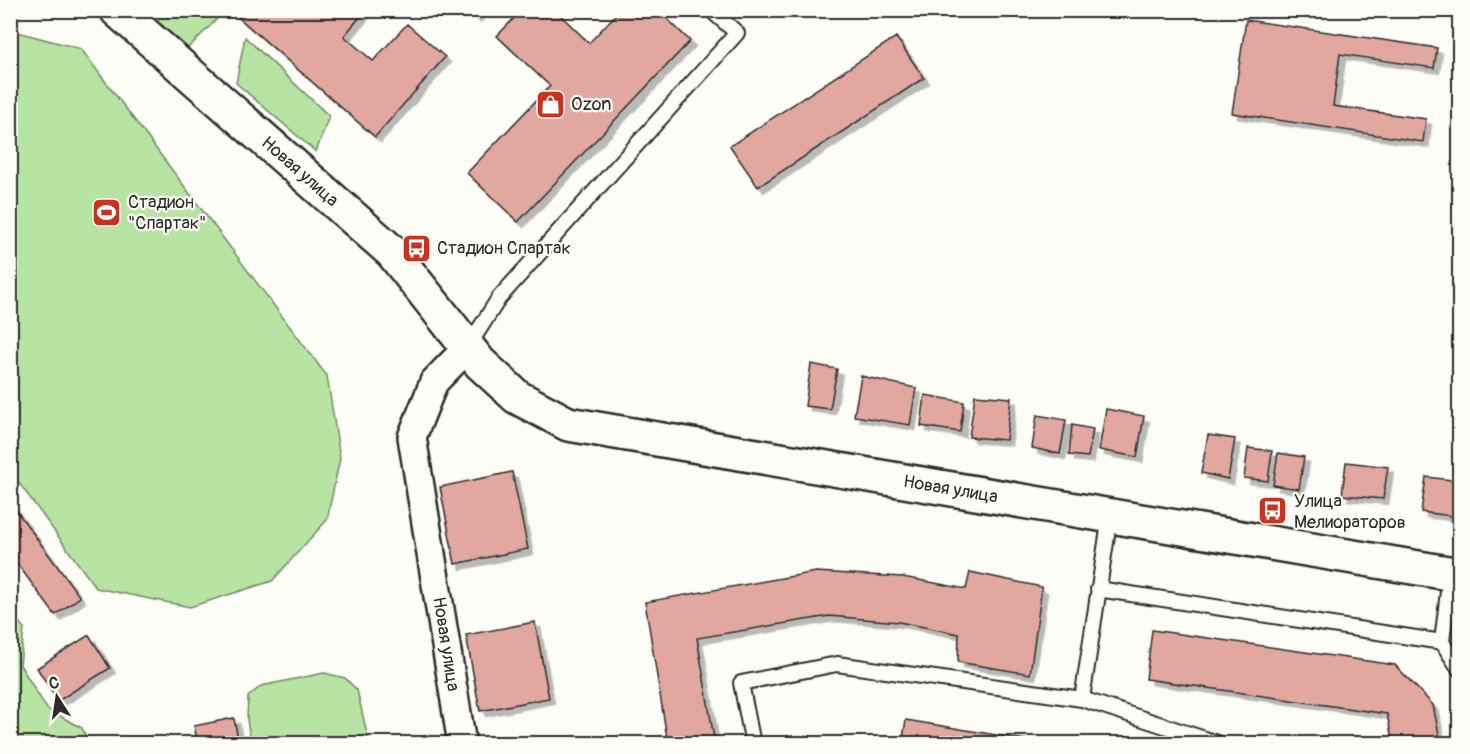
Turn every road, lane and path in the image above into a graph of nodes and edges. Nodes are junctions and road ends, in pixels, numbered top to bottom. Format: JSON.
{"nodes":[{"id":1,"x":117,"y":10,"type":"edge"},
{"id":2,"x":711,"y":10,"type":"edge"},
{"id":3,"x":468,"y":347,"type":"junction"},
{"id":4,"x":1110,"y":516,"type":"junction"},
{"id":5,"x":1455,"y":574,"type":"edge"},
{"id":6,"x":1098,"y":589,"type":"junction"},
{"id":7,"x":1442,"y":642,"type":"junction"},
{"id":8,"x":1460,"y":670,"type":"edge"},
{"id":9,"x":1082,"y":699,"type":"junction"},
{"id":10,"x":462,"y":744,"type":"edge"},
{"id":11,"x":753,"y":744,"type":"edge"},
{"id":12,"x":1220,"y":744,"type":"edge"}],
"edges":[{"from":1,"to":3,"type":"street","name":"Новая улица"},
{"from":2,"to":3,"type":"lane"},
{"from":3,"to":4,"type":"street","name":"Новая улица"},
{"from":3,"to":10,"type":"street","name":"Новая улица"},
{"from":4,"to":5,"type":"street","name":"Новая улица"},
{"from":4,"to":6,"type":"lane"},
{"from":5,"to":7,"type":"lane"},
{"from":6,"to":7,"type":"lane"},
{"from":6,"to":9,"type":"lane"},
{"from":7,"to":8,"type":"lane"},
{"from":9,"to":11,"type":"lane"},
{"from":9,"to":12,"type":"lane"}]}
